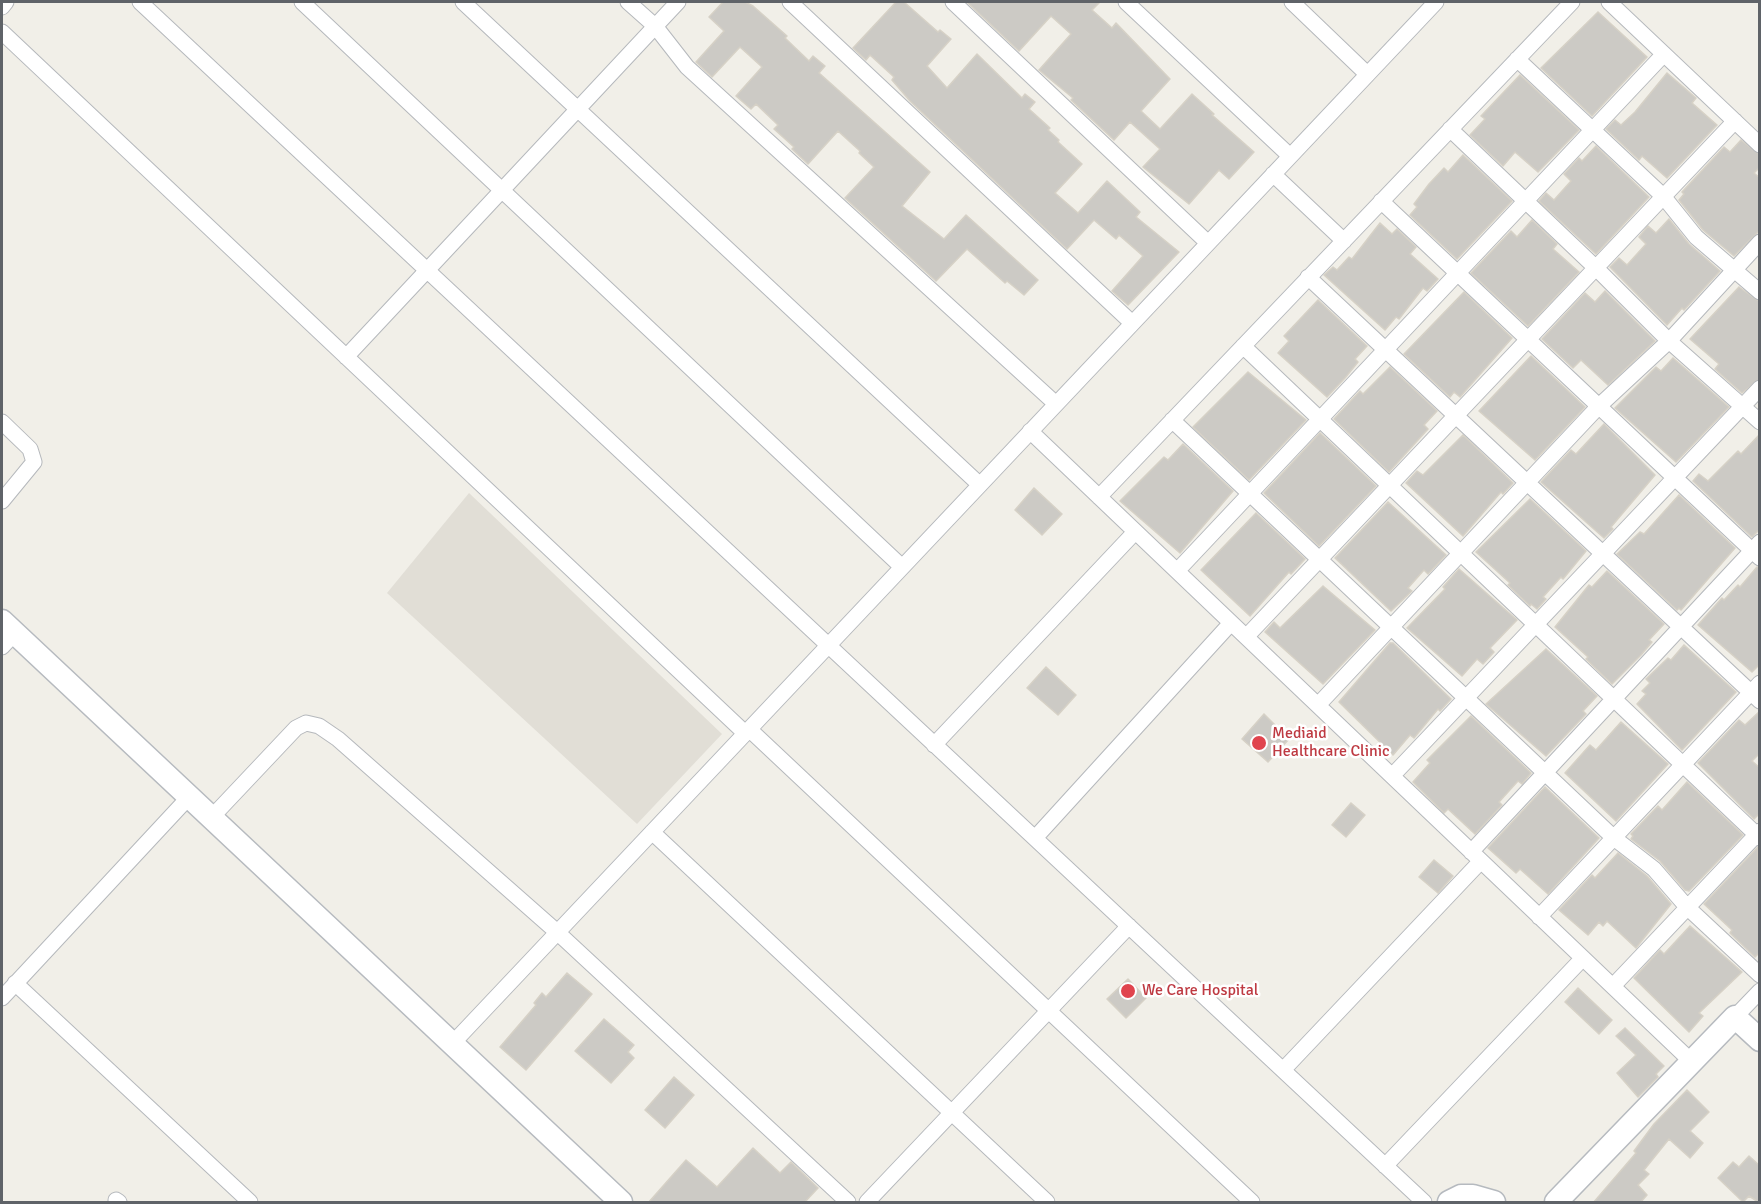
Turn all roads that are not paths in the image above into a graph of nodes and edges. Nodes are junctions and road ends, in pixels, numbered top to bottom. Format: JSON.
{"nodes":[{"id":1,"x":140,"y":2,"type":"edge"},
{"id":2,"x":302,"y":2,"type":"edge"},
{"id":3,"x":463,"y":2,"type":"edge"},
{"id":4,"x":628,"y":2,"type":"edge"},
{"id":5,"x":678,"y":2,"type":"edge"},
{"id":6,"x":790,"y":2,"type":"edge"},
{"id":7,"x":953,"y":2,"type":"edge"},
{"id":8,"x":1126,"y":2,"type":"edge"},
{"id":9,"x":1292,"y":2,"type":"edge"},
{"id":10,"x":1436,"y":2,"type":"edge"},
{"id":11,"x":1572,"y":2,"type":"edge"},
{"id":12,"x":1609,"y":2,"type":"edge"},
{"id":13,"x":655,"y":26,"type":"junction"},
{"id":14,"x":2,"y":32,"type":"edge"},
{"id":15,"x":1664,"y":54,"type":"junction"},
{"id":16,"x":1517,"y":59,"type":"junction"},
{"id":17,"x":1367,"y":74,"type":"junction"},
{"id":18,"x":578,"y":109,"type":"junction"},
{"id":19,"x":1735,"y":121,"type":"junction"},
{"id":20,"x":1450,"y":129,"type":"junction"},
{"id":21,"x":1592,"y":130,"type":"junction"},
{"id":22,"x":1760,"y":145,"type":"edge"},
{"id":23,"x":1290,"y":156,"type":"junction"},
{"id":24,"x":1273,"y":174,"type":"junction"},
{"id":25,"x":502,"y":189,"type":"junction"},
{"id":26,"x":1663,"y":196,"type":"junction"},
{"id":27,"x":1526,"y":200,"type":"junction"},
{"id":28,"x":1381,"y":201,"type":"junction"},
{"id":29,"x":1344,"y":241,"type":"junction"},
{"id":30,"x":1760,"y":242,"type":"edge"},
{"id":31,"x":1208,"y":243,"type":"junction"},
{"id":32,"x":1596,"y":267,"type":"junction"},
{"id":33,"x":427,"y":270,"type":"junction"},
{"id":34,"x":1735,"y":271,"type":"junction"},
{"id":35,"x":1458,"y":273,"type":"junction"},
{"id":36,"x":1308,"y":278,"type":"junction"},
{"id":37,"x":1760,"y":292,"type":"edge"},
{"id":38,"x":1132,"y":323,"type":"junction"},
{"id":39,"x":1528,"y":340,"type":"junction"},
{"id":40,"x":1669,"y":341,"type":"junction"},
{"id":41,"x":1243,"y":346,"type":"junction"},
{"id":42,"x":1385,"y":350,"type":"junction"},
{"id":43,"x":346,"y":357,"type":"junction"},
{"id":44,"x":1760,"y":388,"type":"edge"},
{"id":45,"x":1056,"y":404,"type":"junction"},
{"id":46,"x":1599,"y":406,"type":"junction"},
{"id":47,"x":1742,"y":406,"type":"junction"},
{"id":48,"x":1456,"y":416,"type":"junction"},
{"id":49,"x":1172,"y":420,"type":"junction"},
{"id":50,"x":1320,"y":420,"type":"junction"},
{"id":51,"x":2,"y":422,"type":"edge"},
{"id":52,"x":1760,"y":422,"type":"edge"},
{"id":53,"x":1030,"y":431,"type":"junction"},
{"id":54,"x":1674,"y":478,"type":"junction"},
{"id":55,"x":1527,"y":483,"type":"junction"},
{"id":56,"x":980,"y":484,"type":"junction"},
{"id":57,"x":1389,"y":486,"type":"junction"},
{"id":58,"x":1250,"y":494,"type":"junction"},
{"id":59,"x":1099,"y":497,"type":"junction"},
{"id":60,"x":2,"y":501,"type":"edge"},
{"id":61,"x":1135,"y":532,"type":"junction"},
{"id":62,"x":1757,"y":550,"type":"edge"},
{"id":63,"x":1460,"y":554,"type":"junction"},
{"id":64,"x":1603,"y":554,"type":"junction"},
{"id":65,"x":1319,"y":560,"type":"junction"},
{"id":66,"x":902,"y":567,"type":"junction"},
{"id":67,"x":1177,"y":571,"type":"junction"},
{"id":68,"x":1231,"y":623,"type":"junction"},
{"id":69,"x":1535,"y":625,"type":"junction"},
{"id":70,"x":1391,"y":627,"type":"junction"},
{"id":71,"x":1680,"y":627,"type":"junction"},
{"id":72,"x":6,"y":634,"type":"edge"},
{"id":73,"x":1246,"y":637,"type":"junction"},
{"id":74,"x":828,"y":645,"type":"junction"},
{"id":75,"x":1756,"y":692,"type":"edge"},
{"id":76,"x":1466,"y":698,"type":"junction"},
{"id":77,"x":1613,"y":699,"type":"junction"},
{"id":78,"x":1318,"y":705,"type":"junction"},
{"id":79,"x":747,"y":731,"type":"junction"},
{"id":80,"x":934,"y":745,"type":"junction"},
{"id":81,"x":1682,"y":765,"type":"junction"},
{"id":82,"x":1545,"y":772,"type":"junction"},
{"id":83,"x":1392,"y":776,"type":"junction"},
{"id":84,"x":189,"y":797,"type":"junction"},
{"id":85,"x":211,"y":818,"type":"junction"},
{"id":86,"x":652,"y":832,"type":"junction"},
{"id":87,"x":1758,"y":834,"type":"edge"},
{"id":88,"x":1614,"y":837,"type":"junction"},
{"id":89,"x":1035,"y":838,"type":"junction"},
{"id":90,"x":1476,"y":856,"type":"junction"},
{"id":91,"x":1687,"y":907,"type":"junction"},
{"id":92,"x":1539,"y":916,"type":"junction"},
{"id":93,"x":1129,"y":926,"type":"junction"},
{"id":94,"x":557,"y":932,"type":"junction"},
{"id":95,"x":1583,"y":958,"type":"junction"},
{"id":96,"x":1760,"y":975,"type":"edge"},
{"id":97,"x":15,"y":983,"type":"junction"},
{"id":98,"x":1613,"y":986,"type":"junction"},
{"id":99,"x":1760,"y":991,"type":"edge"},
{"id":100,"x":2,"y":998,"type":"edge"},
{"id":101,"x":1048,"y":1011,"type":"junction"},
{"id":102,"x":1735,"y":1017,"type":"junction"},
{"id":103,"x":1760,"y":1040,"type":"edge"},
{"id":104,"x":452,"y":1044,"type":"junction"},
{"id":105,"x":1692,"y":1062,"type":"junction"},
{"id":106,"x":1283,"y":1070,"type":"junction"},
{"id":107,"x":952,"y":1113,"type":"junction"},
{"id":108,"x":1384,"y":1166,"type":"junction"},
{"id":109,"x":250,"y":1203,"type":"edge"},
{"id":110,"x":621,"y":1203,"type":"edge"},
{"id":111,"x":848,"y":1203,"type":"edge"},
{"id":112,"x":867,"y":1203,"type":"edge"},
{"id":113,"x":1047,"y":1203,"type":"edge"},
{"id":114,"x":1252,"y":1203,"type":"edge"},
{"id":115,"x":1424,"y":1203,"type":"edge"},
{"id":116,"x":1449,"y":1203,"type":"edge"},
{"id":117,"x":1494,"y":1203,"type":"edge"},
{"id":118,"x":1556,"y":1203,"type":"edge"}],
"edges":[{"from":1,"to":33,"type":"street"},
{"from":2,"to":25,"type":"street"},
{"from":3,"to":18,"type":"street"},
{"from":4,"to":13,"type":"street"},
{"from":5,"to":13,"type":"street"},
{"from":6,"to":38,"type":"street"},
{"from":7,"to":31,"type":"street"},
{"from":8,"to":23,"type":"street"},
{"from":9,"to":17,"type":"street"},
{"from":10,"to":17,"type":"street"},
{"from":11,"to":16,"type":"street"},
{"from":12,"to":15,"type":"street"},
{"from":13,"to":18,"type":"street"},
{"from":13,"to":45,"type":"street"},
{"from":14,"to":43,"type":"street"},
{"from":15,"to":19,"type":"street"},
{"from":15,"to":21,"type":"street"},
{"from":16,"to":20,"type":"street"},
{"from":16,"to":21,"type":"street"},
{"from":17,"to":23,"type":"street"},
{"from":18,"to":25,"type":"street"},
{"from":18,"to":56,"type":"street"},
{"from":19,"to":22,"type":"street"},
{"from":19,"to":26,"type":"street"},
{"from":20,"to":27,"type":"street"},
{"from":20,"to":28,"type":"street"},
{"from":21,"to":26,"type":"street"},
{"from":21,"to":27,"type":"street"},
{"from":23,"to":24,"type":"street"},
{"from":24,"to":29,"type":"street"},
{"from":24,"to":31,"type":"street"},
{"from":25,"to":33,"type":"street"},
{"from":25,"to":66,"type":"street"},
{"from":26,"to":32,"type":"street"},
{"from":26,"to":34,"type":"street"},
{"from":27,"to":32,"type":"street"},
{"from":27,"to":35,"type":"street"},
{"from":28,"to":29,"type":"street"},
{"from":28,"to":35,"type":"street"},
{"from":29,"to":36,"type":"street"},
{"from":30,"to":34,"type":"street"},
{"from":31,"to":38,"type":"street"},
{"from":32,"to":39,"type":"street"},
{"from":32,"to":40,"type":"street"},
{"from":33,"to":43,"type":"street"},
{"from":33,"to":74,"type":"street"},
{"from":34,"to":37,"type":"street"},
{"from":34,"to":40,"type":"street"},
{"from":35,"to":39,"type":"street"},
{"from":35,"to":42,"type":"street"},
{"from":36,"to":41,"type":"street"},
{"from":36,"to":42,"type":"street"},
{"from":38,"to":45,"type":"street"},
{"from":39,"to":46,"type":"street"},
{"from":39,"to":48,"type":"street"},
{"from":40,"to":46,"type":"street"},
{"from":40,"to":47,"type":"street"},
{"from":41,"to":49,"type":"street"},
{"from":41,"to":50,"type":"street"},
{"from":42,"to":48,"type":"street"},
{"from":42,"to":50,"type":"street"},
{"from":43,"to":79,"type":"street"},
{"from":44,"to":47,"type":"street"},
{"from":45,"to":53,"type":"street"},
{"from":46,"to":54,"type":"street"},
{"from":46,"to":55,"type":"street"},
{"from":47,"to":52,"type":"street"},
{"from":47,"to":54,"type":"street"},
{"from":48,"to":55,"type":"street"},
{"from":48,"to":57,"type":"street"},
{"from":49,"to":58,"type":"street"},
{"from":49,"to":59,"type":"street"},
{"from":50,"to":57,"type":"street"},
{"from":50,"to":58,"type":"street"},
{"from":51,"to":60,"type":"street"},
{"from":53,"to":56,"type":"street"},
{"from":53,"to":59,"type":"street"},
{"from":54,"to":62,"type":"street"},
{"from":54,"to":64,"type":"street"},
{"from":55,"to":63,"type":"street"},
{"from":55,"to":64,"type":"street"},
{"from":56,"to":66,"type":"street"},
{"from":57,"to":63,"type":"street"},
{"from":57,"to":65,"type":"street"},
{"from":58,"to":65,"type":"street"},
{"from":58,"to":67,"type":"street"},
{"from":59,"to":61,"type":"street"},
{"from":61,"to":67,"type":"street"},
{"from":61,"to":80,"type":"street"},
{"from":62,"to":71,"type":"street"},
{"from":63,"to":69,"type":"street"},
{"from":63,"to":70,"type":"street"},
{"from":64,"to":69,"type":"street"},
{"from":64,"to":71,"type":"street"},
{"from":65,"to":70,"type":"street"},
{"from":65,"to":73,"type":"street"},
{"from":66,"to":74,"type":"street"},
{"from":67,"to":68,"type":"street"},
{"from":68,"to":73,"type":"street"},
{"from":68,"to":89,"type":"street"},
{"from":69,"to":76,"type":"street"},
{"from":69,"to":77,"type":"street"},
{"from":70,"to":76,"type":"street"},
{"from":70,"to":78,"type":"street"},
{"from":71,"to":75,"type":"street"},
{"from":71,"to":77,"type":"street"},
{"from":72,"to":84,"type":"street"},
{"from":73,"to":78,"type":"street"},
{"from":74,"to":79,"type":"street"},
{"from":74,"to":80,"type":"street"},
{"from":75,"to":81,"type":"street"},
{"from":76,"to":82,"type":"street"},
{"from":76,"to":83,"type":"street"},
{"from":77,"to":81,"type":"street"},
{"from":77,"to":82,"type":"street"},
{"from":78,"to":83,"type":"street"},
{"from":79,"to":86,"type":"street"},
{"from":79,"to":101,"type":"street"},
{"from":80,"to":89,"type":"street"},
{"from":81,"to":87,"type":"street"},
{"from":81,"to":88,"type":"street"},
{"from":82,"to":88,"type":"street"},
{"from":82,"to":90,"type":"street"},
{"from":83,"to":90,"type":"street"},
{"from":84,"to":85,"type":"street"},
{"from":84,"to":97,"type":"street"},
{"from":85,"to":94,"type":"street"},
{"from":85,"to":104,"type":"street"},
{"from":86,"to":94,"type":"street"},
{"from":86,"to":107,"type":"street"},
{"from":87,"to":91,"type":"street"},
{"from":88,"to":91,"type":"street"},
{"from":88,"to":92,"type":"street"},
{"from":89,"to":93,"type":"street"},
{"from":90,"to":92,"type":"street"},
{"from":90,"to":106,"type":"street"},
{"from":91,"to":96,"type":"street"},
{"from":91,"to":98,"type":"street"},
{"from":92,"to":95,"type":"street"},
{"from":93,"to":101,"type":"street"},
{"from":93,"to":106,"type":"street"},
{"from":94,"to":104,"type":"street"},
{"from":94,"to":111,"type":"street"},
{"from":95,"to":98,"type":"street"},
{"from":95,"to":108,"type":"street"},
{"from":97,"to":100,"type":"street"},
{"from":97,"to":109,"type":"street"},
{"from":98,"to":105,"type":"street"},
{"from":99,"to":102,"type":"street"},
{"from":101,"to":107,"type":"street"},
{"from":101,"to":114,"type":"street"},
{"from":102,"to":103,"type":"street"},
{"from":102,"to":105,"type":"street"},
{"from":104,"to":110,"type":"street"},
{"from":105,"to":118,"type":"street"},
{"from":106,"to":108,"type":"street"},
{"from":107,"to":112,"type":"street"},
{"from":107,"to":113,"type":"street"},
{"from":108,"to":115,"type":"street"},
{"from":116,"to":117,"type":"street"}]}
